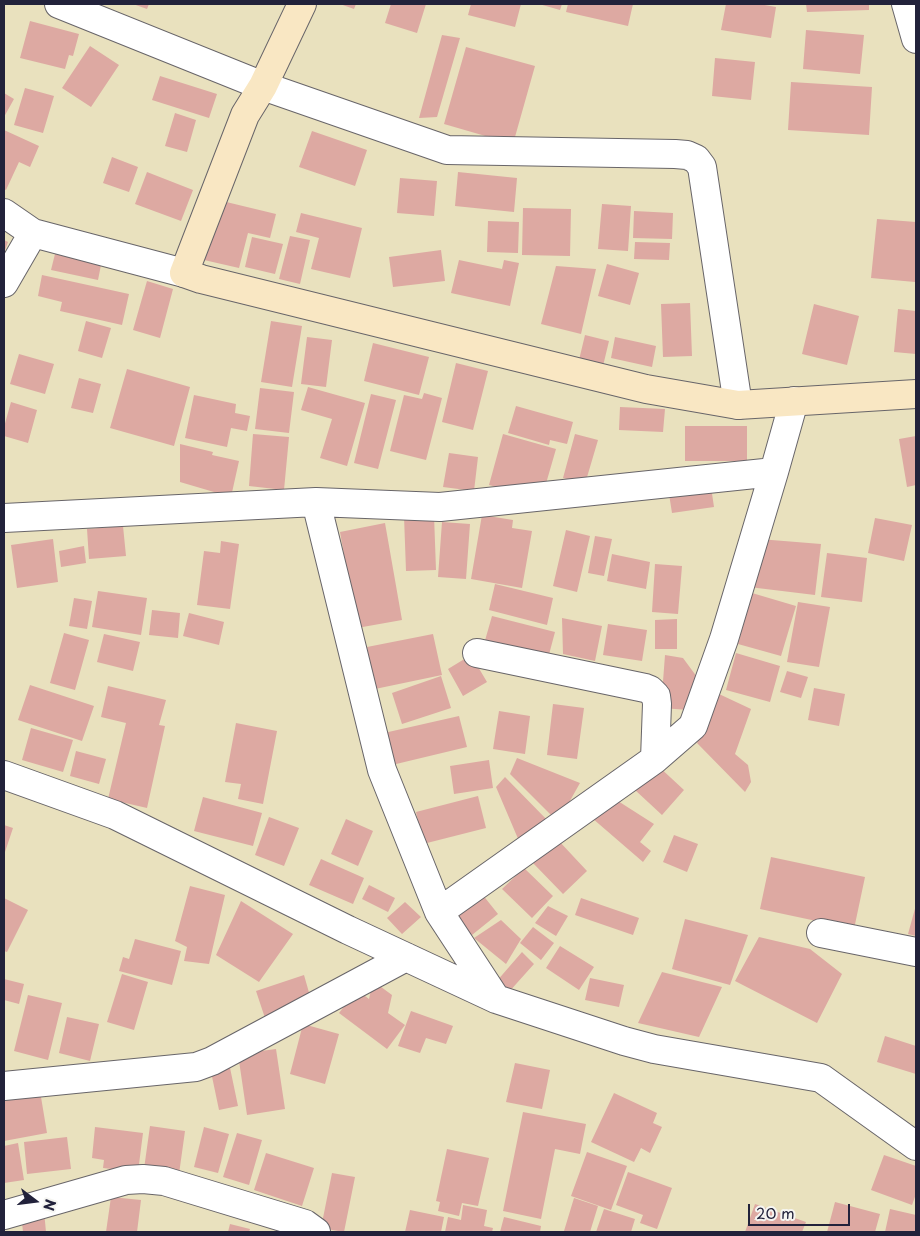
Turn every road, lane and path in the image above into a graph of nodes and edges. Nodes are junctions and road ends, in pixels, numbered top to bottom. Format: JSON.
{"nodes":[{"id":1,"x":59,"y":4,"type":"edge"},
{"id":2,"x":302,"y":4,"type":"edge"},
{"id":3,"x":906,"y":4,"type":"edge"},
{"id":4,"x":916,"y":39,"type":"edge"},
{"id":5,"x":263,"y":86,"type":"junction"},
{"id":6,"x":4,"y":213,"type":"edge"},
{"id":7,"x":33,"y":233,"type":"junction"},
{"id":8,"x":184,"y":273,"type":"junction"},
{"id":9,"x":4,"y":283,"type":"edge"},
{"id":10,"x":916,"y":394,"type":"edge"},
{"id":11,"x":794,"y":401,"type":"junction"},
{"id":12,"x":738,"y":405,"type":"junction"},
{"id":13,"x":774,"y":472,"type":"junction"},
{"id":14,"x":316,"y":502,"type":"junction"},
{"id":15,"x":4,"y":518,"type":"edge"},
{"id":16,"x":477,"y":652,"type":"dead end"},
{"id":17,"x":655,"y":759,"type":"junction"},
{"id":18,"x":4,"y":774,"type":"edge"},
{"id":19,"x":439,"y":912,"type":"junction"},
{"id":20,"x":821,"y":933,"type":"dead end"},
{"id":21,"x":916,"y":952,"type":"edge"},
{"id":22,"x":406,"y":957,"type":"junction"},
{"id":23,"x":496,"y":999,"type":"junction"},
{"id":24,"x":4,"y":1086,"type":"edge"},
{"id":25,"x":916,"y":1146,"type":"edge"},
{"id":26,"x":4,"y":1215,"type":"edge"},
{"id":27,"x":316,"y":1232,"type":"edge"}],
"edges":[{"from":1,"to":5,"type":"street"},
{"from":2,"to":5,"type":"main road"},
{"from":3,"to":4,"type":"street"},
{"from":5,"to":8,"type":"main road"},
{"from":5,"to":12,"type":"street"},
{"from":6,"to":7,"type":"street"},
{"from":7,"to":8,"type":"street"},
{"from":7,"to":9,"type":"street"},
{"from":8,"to":12,"type":"main road"},
{"from":10,"to":11,"type":"main road"},
{"from":11,"to":12,"type":"main road"},
{"from":11,"to":13,"type":"street"},
{"from":13,"to":14,"type":"street"},
{"from":13,"to":17,"type":"street"},
{"from":14,"to":15,"type":"street"},
{"from":14,"to":19,"type":"street"},
{"from":16,"to":17,"type":"street"},
{"from":17,"to":19,"type":"street"},
{"from":18,"to":22,"type":"street"},
{"from":19,"to":23,"type":"street"},
{"from":20,"to":21,"type":"street"},
{"from":22,"to":23,"type":"street"},
{"from":22,"to":24,"type":"street"},
{"from":23,"to":25,"type":"street"},
{"from":26,"to":27,"type":"street"}]}
